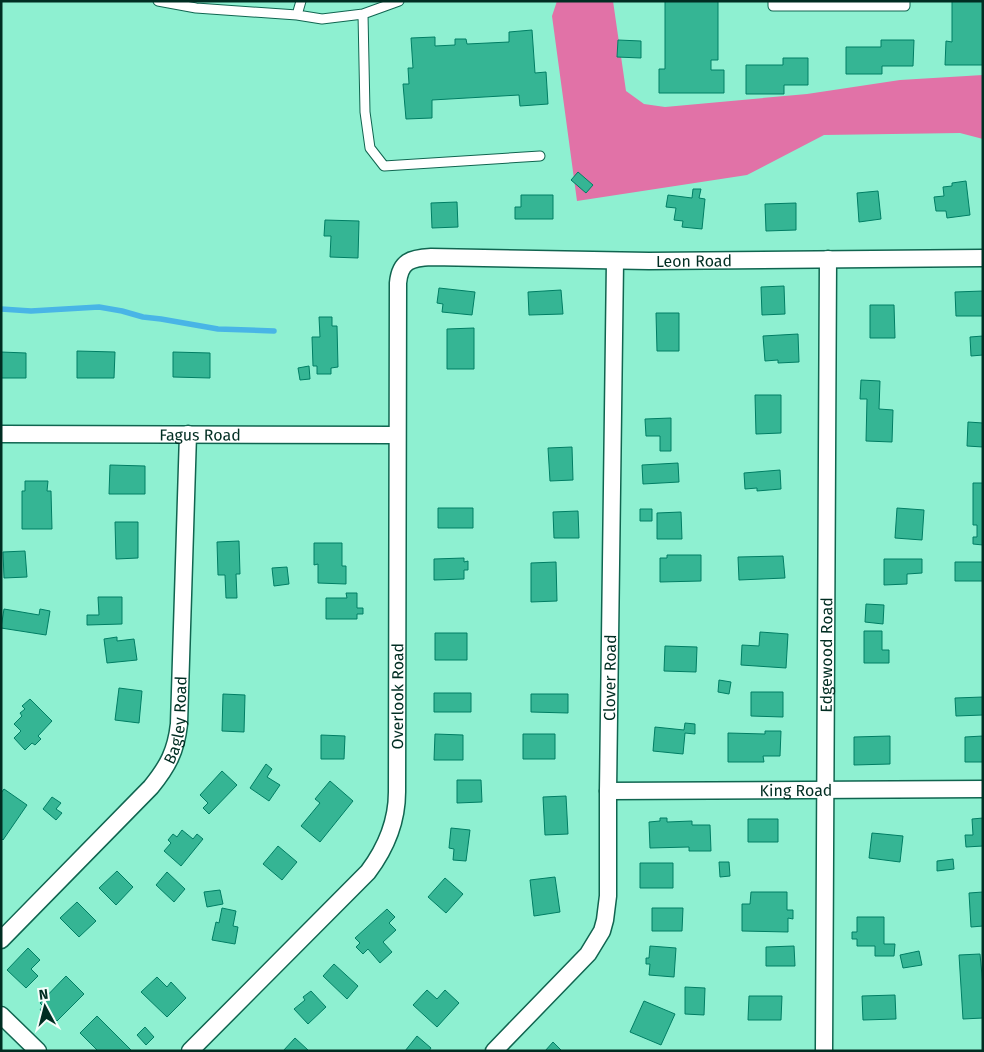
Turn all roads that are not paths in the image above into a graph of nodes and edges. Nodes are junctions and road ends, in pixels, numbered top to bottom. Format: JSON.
{"nodes":[{"id":1,"x":158,"y":1,"type":"edge"},
{"id":2,"x":301,"y":1,"type":"edge"},
{"id":3,"x":399,"y":1,"type":"edge"},
{"id":4,"x":773,"y":1,"type":"edge"},
{"id":5,"x":905,"y":1,"type":"edge"},
{"id":6,"x":363,"y":14,"type":"junction"},
{"id":7,"x":297,"y":15,"type":"junction"},
{"id":8,"x":540,"y":156,"type":"dead end"},
{"id":9,"x":983,"y":258,"type":"edge"},
{"id":10,"x":828,"y":259,"type":"junction"},
{"id":11,"x":615,"y":261,"type":"junction"},
{"id":12,"x":406,"y":263,"type":"joint"},
{"id":13,"x":1,"y":434,"type":"edge"},
{"id":14,"x":188,"y":434,"type":"junction"},
{"id":15,"x":397,"y":435,"type":"junction"},
{"id":16,"x":825,"y":790,"type":"junction"},
{"id":17,"x":983,"y":790,"type":"edge"},
{"id":18,"x":608,"y":791,"type":"junction"},
{"id":19,"x":1,"y":940,"type":"edge"},
{"id":20,"x":1,"y":1015,"type":"edge"},
{"id":21,"x":38,"y":1051,"type":"edge"},
{"id":22,"x":190,"y":1051,"type":"edge"},
{"id":23,"x":494,"y":1051,"type":"edge"},
{"id":24,"x":824,"y":1051,"type":"edge"}],
"edges":[{"from":1,"to":7,"type":"lane"},
{"from":2,"to":7,"type":"lane"},
{"from":3,"to":6,"type":"lane"},
{"from":4,"to":5,"type":"lane"},
{"from":6,"to":7,"type":"lane"},
{"from":6,"to":8,"type":"lane"},
{"from":9,"to":10,"type":"street","name":"Leon Road"},
{"from":10,"to":11,"type":"street","name":"Leon Road"},
{"from":10,"to":16,"type":"street","name":"Edgewood Road"},
{"from":11,"to":12,"type":"street","name":"Leon Road"},
{"from":11,"to":18,"type":"street","name":"Clover Road"},
{"from":12,"to":15,"type":"street","name":"Overlook Road"},
{"from":13,"to":14,"type":"street","name":"Fagus Road"},
{"from":14,"to":15,"type":"street","name":"Fagus Road"},
{"from":14,"to":19,"type":"street","name":"Bagley Road"},
{"from":15,"to":22,"type":"street","name":"Overlook Road"},
{"from":16,"to":17,"type":"street","name":"King Road"},
{"from":16,"to":18,"type":"street","name":"King Road"},
{"from":16,"to":24,"type":"street","name":"Edgewood Road"},
{"from":18,"to":23,"type":"street","name":"Clover Road"},
{"from":20,"to":21,"type":"street"}]}
